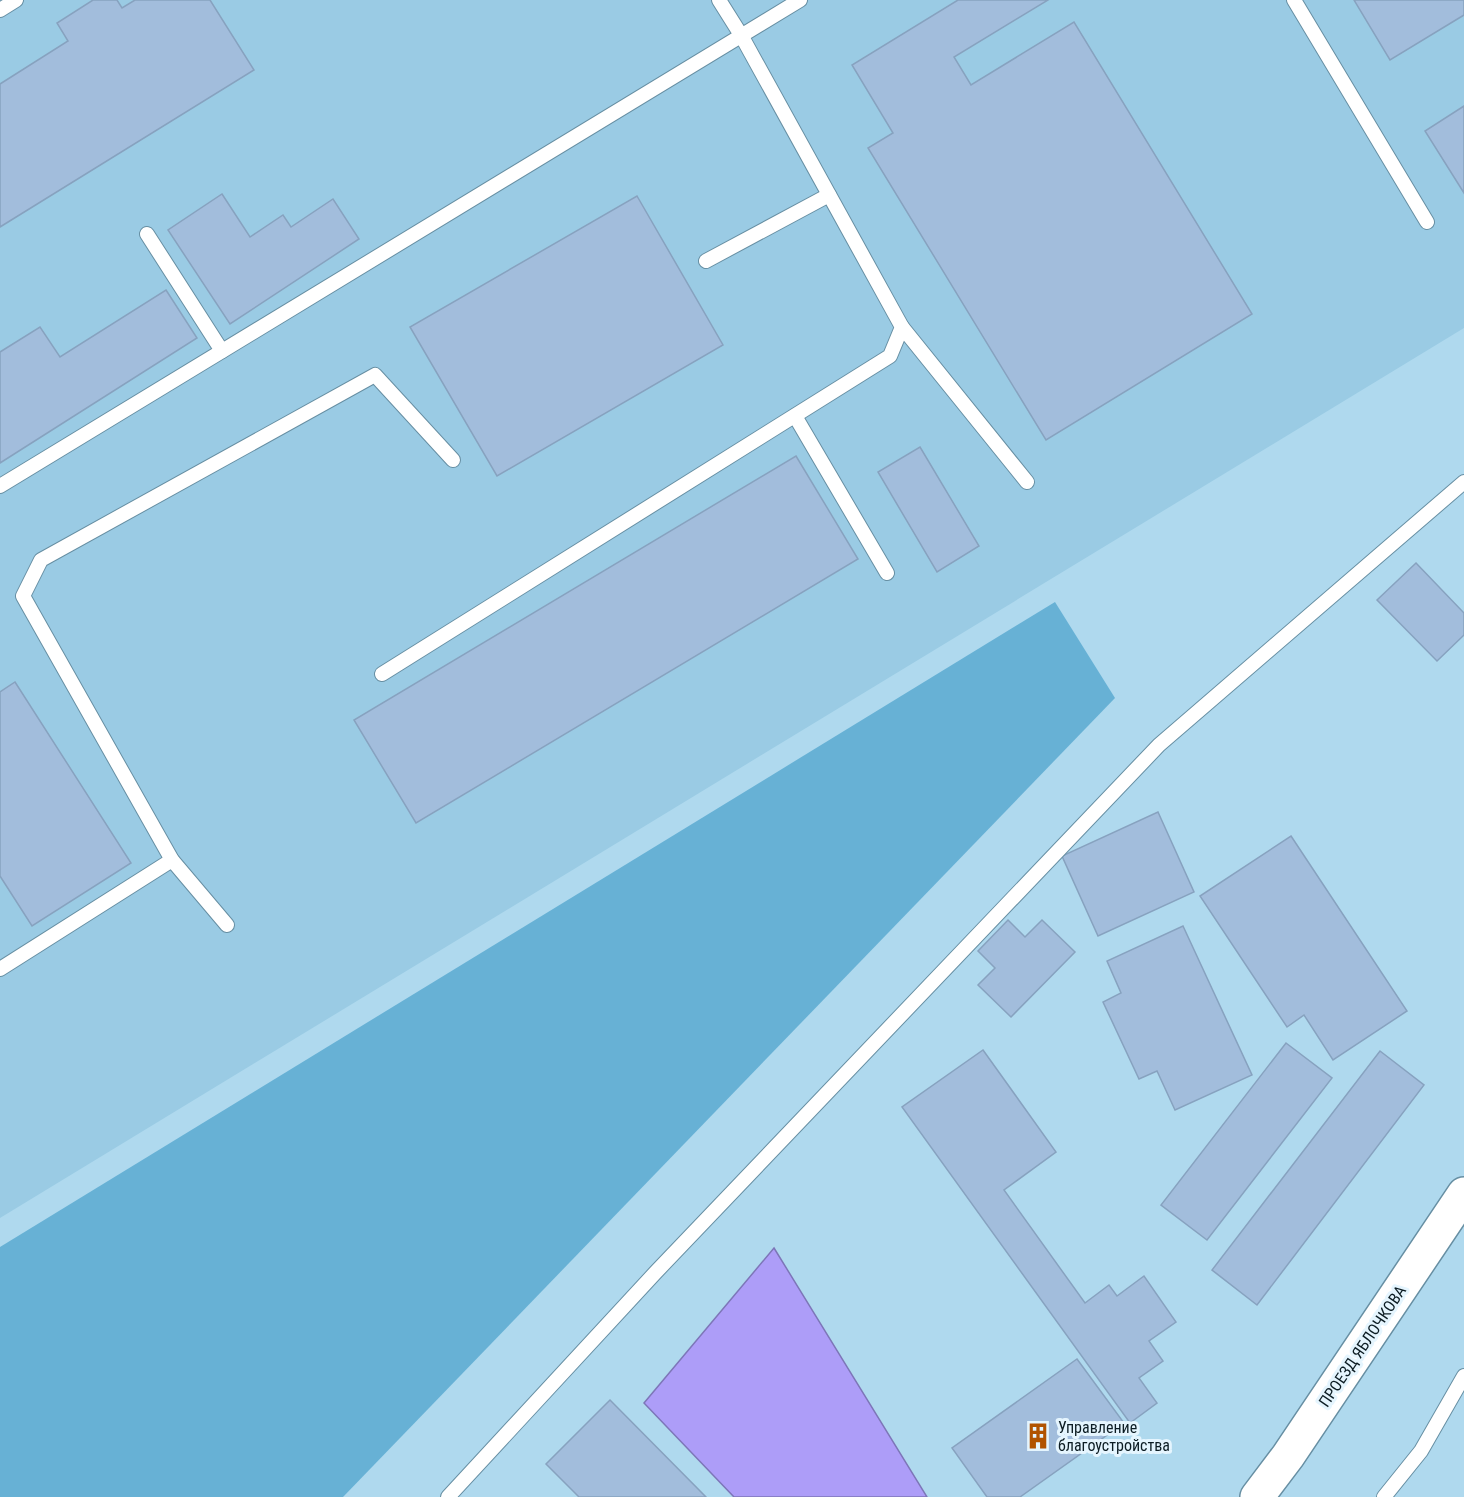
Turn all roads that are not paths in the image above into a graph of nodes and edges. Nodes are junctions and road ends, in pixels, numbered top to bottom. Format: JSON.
{"nodes":[{"id":1,"x":16,"y":0,"type":"edge"},
{"id":2,"x":719,"y":0,"type":"edge"},
{"id":3,"x":800,"y":0,"type":"edge"},
{"id":4,"x":1294,"y":0,"type":"edge"},
{"id":5,"x":0,"y":10,"type":"edge"},
{"id":6,"x":741,"y":35,"type":"junction"},
{"id":7,"x":829,"y":195,"type":"junction"},
{"id":8,"x":1427,"y":222,"type":"dead end"},
{"id":9,"x":147,"y":234,"type":"dead end"},
{"id":10,"x":706,"y":261,"type":"dead end"},
{"id":11,"x":902,"y":327,"type":"junction"},
{"id":12,"x":222,"y":351,"type":"junction"},
{"id":13,"x":795,"y":416,"type":"junction"},
{"id":14,"x":453,"y":460,"type":"dead end"},
{"id":15,"x":1027,"y":482,"type":"dead end"},
{"id":16,"x":1464,"y":482,"type":"edge"},
{"id":17,"x":0,"y":486,"type":"edge"},
{"id":18,"x":887,"y":573,"type":"dead end"},
{"id":19,"x":382,"y":674,"type":"dead end"},
{"id":20,"x":172,"y":860,"type":"junction"},
{"id":21,"x":227,"y":925,"type":"dead end"},
{"id":22,"x":0,"y":969,"type":"edge"},
{"id":23,"x":1464,"y":1194,"type":"edge"},
{"id":24,"x":1464,"y":1376,"type":"edge"},
{"id":25,"x":448,"y":1497,"type":"edge"},
{"id":26,"x":1257,"y":1497,"type":"edge"},
{"id":27,"x":1384,"y":1497,"type":"edge"}],
"edges":[{"from":1,"to":5,"type":"lane"},
{"from":2,"to":6,"type":"lane"},
{"from":3,"to":6,"type":"lane"},
{"from":4,"to":8,"type":"lane"},
{"from":6,"to":7,"type":"lane"},
{"from":6,"to":12,"type":"lane"},
{"from":7,"to":10,"type":"lane"},
{"from":7,"to":11,"type":"lane"},
{"from":9,"to":12,"type":"lane"},
{"from":11,"to":13,"type":"lane"},
{"from":11,"to":15,"type":"lane"},
{"from":12,"to":17,"type":"lane"},
{"from":13,"to":18,"type":"lane"},
{"from":13,"to":19,"type":"lane"},
{"from":14,"to":20,"type":"lane"},
{"from":16,"to":25,"type":"lane"},
{"from":20,"to":21,"type":"lane"},
{"from":20,"to":22,"type":"lane"},
{"from":23,"to":26,"type":"main road","name":"ПРОЕЗД ЯБЛОЧКОВА"},
{"from":24,"to":27,"type":"lane"}]}
